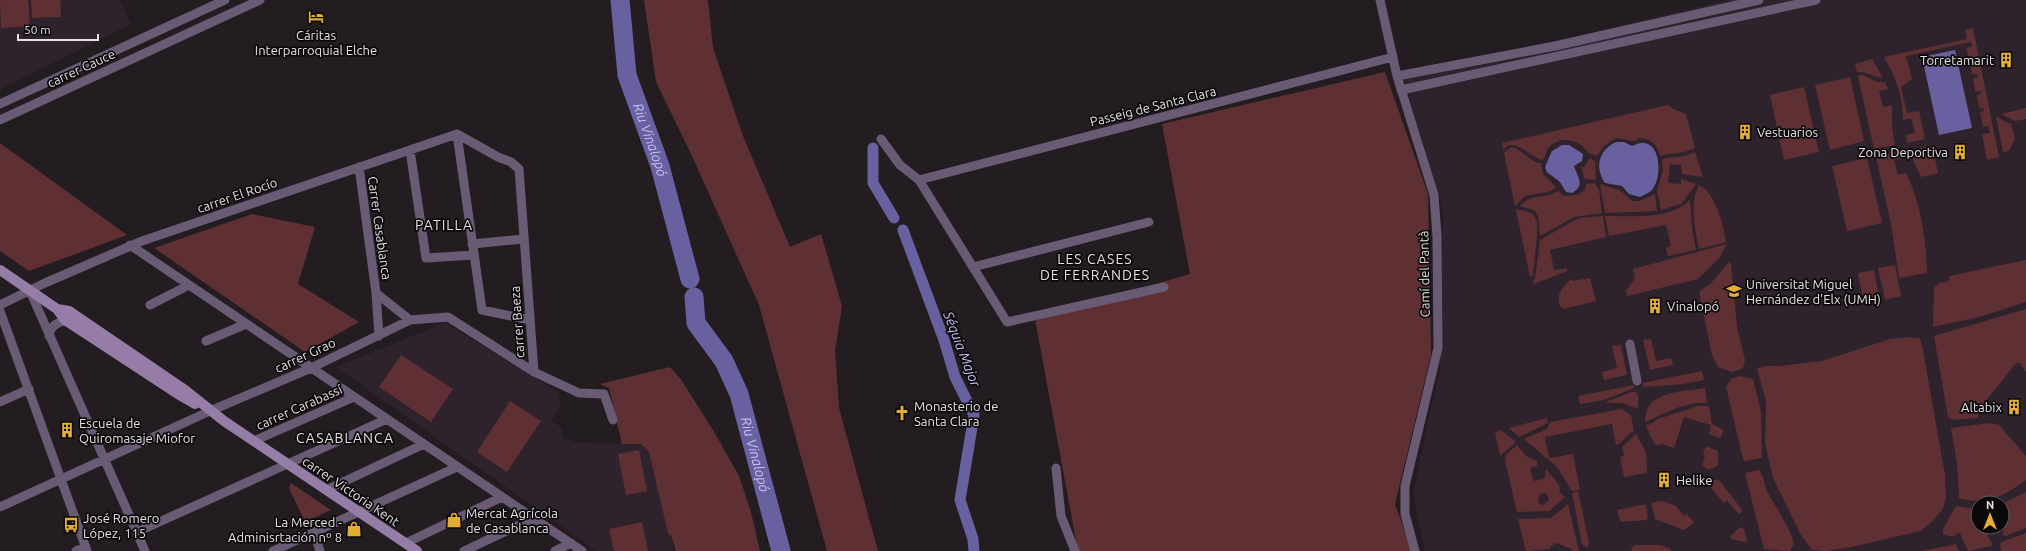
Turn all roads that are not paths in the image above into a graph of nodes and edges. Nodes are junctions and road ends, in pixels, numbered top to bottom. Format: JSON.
{"nodes":[{"id":1,"x":225,"y":0,"type":"edge"},
{"id":2,"x":260,"y":0,"type":"edge"},
{"id":3,"x":1380,"y":0,"type":"edge"},
{"id":4,"x":1759,"y":0,"type":"edge"},
{"id":5,"x":1816,"y":0,"type":"edge"},
{"id":6,"x":1393,"y":58,"type":"junction"},
{"id":7,"x":1397,"y":76,"type":"junction"},
{"id":8,"x":1401,"y":90,"type":"junction"},
{"id":9,"x":0,"y":104,"type":"edge"},
{"id":10,"x":0,"y":120,"type":"edge"},
{"id":11,"x":457,"y":134,"type":"junction"},
{"id":12,"x":881,"y":139,"type":"dead end"},
{"id":13,"x":410,"y":150,"type":"junction"},
{"id":14,"x":359,"y":167,"type":"junction"},
{"id":15,"x":919,"y":180,"type":"junction"},
{"id":16,"x":1149,"y":222,"type":"dead end"},
{"id":17,"x":524,"y":239,"type":"junction"},
{"id":18,"x":472,"y":244,"type":"junction"},
{"id":19,"x":130,"y":245,"type":"junction"},
{"id":20,"x":474,"y":255,"type":"junction"},
{"id":21,"x":973,"y":267,"type":"junction"},
{"id":22,"x":0,"y":270,"type":"edge"},
{"id":23,"x":190,"y":285,"type":"junction"},
{"id":24,"x":1164,"y":287,"type":"dead end"},
{"id":25,"x":30,"y":291,"type":"junction"},
{"id":26,"x":376,"y":293,"type":"junction"},
{"id":27,"x":0,"y":305,"type":"edge"},
{"id":28,"x":150,"y":305,"type":"dead end"},
{"id":29,"x":56,"y":309,"type":"junction"},
{"id":30,"x":0,"y":311,"type":"edge"},
{"id":31,"x":64,"y":320,"type":"junction"},
{"id":32,"x":410,"y":320,"type":"junction"},
{"id":33,"x":530,"y":320,"type":"junction"},
{"id":34,"x":246,"y":324,"type":"junction"},
{"id":35,"x":49,"y":336,"type":"junction"},
{"id":36,"x":379,"y":336,"type":"junction"},
{"id":37,"x":206,"y":341,"type":"dead end"},
{"id":38,"x":1630,"y":344,"type":"dead end"},
{"id":39,"x":311,"y":368,"type":"junction"},
{"id":40,"x":534,"y":372,"type":"junction"},
{"id":41,"x":1637,"y":381,"type":"dead end"},
{"id":42,"x":29,"y":389,"type":"junction"},
{"id":43,"x":354,"y":397,"type":"junction"},
{"id":44,"x":0,"y":402,"type":"edge"},
{"id":45,"x":210,"y":411,"type":"junction"},
{"id":46,"x":387,"y":419,"type":"junction"},
{"id":47,"x":613,"y":420,"type":"dead end"},
{"id":48,"x":254,"y":441,"type":"junction"},
{"id":49,"x":424,"y":444,"type":"junction"},
{"id":50,"x":104,"y":460,"type":"junction"},
{"id":51,"x":287,"y":463,"type":"junction"},
{"id":52,"x":458,"y":467,"type":"junction"},
{"id":53,"x":1056,"y":468,"type":"dead end"},
{"id":54,"x":62,"y":480,"type":"junction"},
{"id":55,"x":326,"y":490,"type":"junction"},
{"id":56,"x":502,"y":497,"type":"junction"},
{"id":57,"x":0,"y":507,"type":"edge"},
{"id":58,"x":359,"y":512,"type":"junction"},
{"id":59,"x":534,"y":518,"type":"junction"},
{"id":60,"x":137,"y":532,"type":"junction"},
{"id":61,"x":314,"y":533,"type":"junction"},
{"id":62,"x":406,"y":543,"type":"junction"},
{"id":63,"x":570,"y":543,"type":"junction"},
{"id":64,"x":87,"y":549,"type":"edge"},
{"id":65,"x":76,"y":551,"type":"edge"},
{"id":66,"x":145,"y":551,"type":"edge"},
{"id":67,"x":273,"y":551,"type":"edge"},
{"id":68,"x":320,"y":551,"type":"edge"},
{"id":69,"x":417,"y":551,"type":"edge"},
{"id":70,"x":464,"y":551,"type":"edge"},
{"id":71,"x":554,"y":551,"type":"edge"},
{"id":72,"x":582,"y":551,"type":"edge"},
{"id":73,"x":1075,"y":551,"type":"edge"},
{"id":74,"x":1415,"y":551,"type":"edge"}],
"edges":[{"from":1,"to":9,"type":"street","name":"carrer Cauce"},
{"from":2,"to":10,"type":"street","name":"carrer Cauce"},
{"from":3,"to":6,"type":"street","name":"Camí del Pantà"},
{"from":4,"to":7,"type":"street"},
{"from":5,"to":8,"type":"street"},
{"from":6,"to":7,"type":"street","name":"Camí del Pantà"},
{"from":6,"to":15,"type":"street","name":"Passeig de Santa Clara"},
{"from":7,"to":8,"type":"street","name":"Camí del Pantà"},
{"from":8,"to":74,"type":"street","name":"Camí del Pantà"},
{"from":11,"to":13,"type":"street","name":"carrer El Rocío"},
{"from":11,"to":17,"type":"street","name":"carrer Baeza"},
{"from":11,"to":18,"type":"street"},
{"from":12,"to":15,"type":"street"},
{"from":13,"to":14,"type":"street","name":"carrer El Rocío"},
{"from":13,"to":20,"type":"street"},
{"from":14,"to":19,"type":"street","name":"carrer El Rocío"},
{"from":14,"to":26,"type":"street","name":"Carrer Casablanca"},
{"from":15,"to":21,"type":"street"},
{"from":16,"to":21,"type":"street"},
{"from":17,"to":18,"type":"street"},
{"from":17,"to":33,"type":"street","name":"carrer Baeza"},
{"from":18,"to":20,"type":"street"},
{"from":19,"to":23,"type":"street"},
{"from":19,"to":25,"type":"street","name":"carrer El Rocío"},
{"from":20,"to":33,"type":"street"},
{"from":21,"to":24,"type":"street"},
{"from":22,"to":25,"type":"street","name":"carrer Victoria Kent"},
{"from":23,"to":28,"type":"street"},
{"from":23,"to":34,"type":"street"},
{"from":25,"to":27,"type":"street","name":"carrer El Rocío"},
{"from":25,"to":29,"type":"street","name":"carrer Victoria Kent"},
{"from":25,"to":35,"type":"street"},
{"from":26,"to":32,"type":"street"},
{"from":26,"to":36,"type":"street","name":"Carrer Casablanca"},
{"from":29,"to":31,"type":"street","name":"carrer Victoria Kent"},
{"from":29,"to":45,"type":"street","name":"carrer Victoria Kent"},
{"from":30,"to":42,"type":"street"},
{"from":31,"to":35,"type":"street"},
{"from":31,"to":45,"type":"street","name":"carrer Victoria Kent"},
{"from":32,"to":36,"type":"street","name":"carrer Grao"},
{"from":32,"to":40,"type":"street"},
{"from":33,"to":40,"type":"street","name":"carrer Baeza"},
{"from":34,"to":37,"type":"street"},
{"from":34,"to":39,"type":"street"},
{"from":35,"to":50,"type":"street"},
{"from":36,"to":39,"type":"street","name":"carrer Grao"},
{"from":38,"to":41,"type":"street"},
{"from":39,"to":43,"type":"street"},
{"from":39,"to":45,"type":"street","name":"carrer Grao"},
{"from":40,"to":47,"type":"street","name":"carrer Baeza"},
{"from":42,"to":44,"type":"street"},
{"from":42,"to":54,"type":"street"},
{"from":43,"to":46,"type":"street"},
{"from":43,"to":48,"type":"street","name":"carrer Carabassí"},
{"from":45,"to":48,"type":"street","name":"carrer Victoria Kent"},
{"from":45,"to":50,"type":"street","name":"carrer Grao"},
{"from":46,"to":49,"type":"street"},
{"from":46,"to":51,"type":"street"},
{"from":48,"to":51,"type":"street","name":"carrer Victoria Kent"},
{"from":49,"to":52,"type":"street"},
{"from":49,"to":55,"type":"street"},
{"from":50,"to":54,"type":"street","name":"carrer Grao"},
{"from":50,"to":60,"type":"street"},
{"from":51,"to":55,"type":"street","name":"carrer Victoria Kent"},
{"from":51,"to":60,"type":"street"},
{"from":52,"to":56,"type":"street"},
{"from":52,"to":58,"type":"street"},
{"from":53,"to":73,"type":"street"},
{"from":54,"to":57,"type":"street","name":"carrer Grao"},
{"from":54,"to":64,"type":"street"},
{"from":55,"to":58,"type":"street","name":"carrer Victoria Kent"},
{"from":56,"to":59,"type":"street"},
{"from":56,"to":62,"type":"street"},
{"from":58,"to":61,"type":"street"},
{"from":58,"to":62,"type":"street","name":"carrer Victoria Kent"},
{"from":59,"to":63,"type":"street"},
{"from":59,"to":70,"type":"street"},
{"from":60,"to":66,"type":"street"},
{"from":61,"to":67,"type":"street"},
{"from":61,"to":68,"type":"street"},
{"from":62,"to":69,"type":"street","name":"carrer Victoria Kent"},
{"from":63,"to":71,"type":"street"},
{"from":63,"to":72,"type":"street"},
{"from":64,"to":65,"type":"street"}]}
